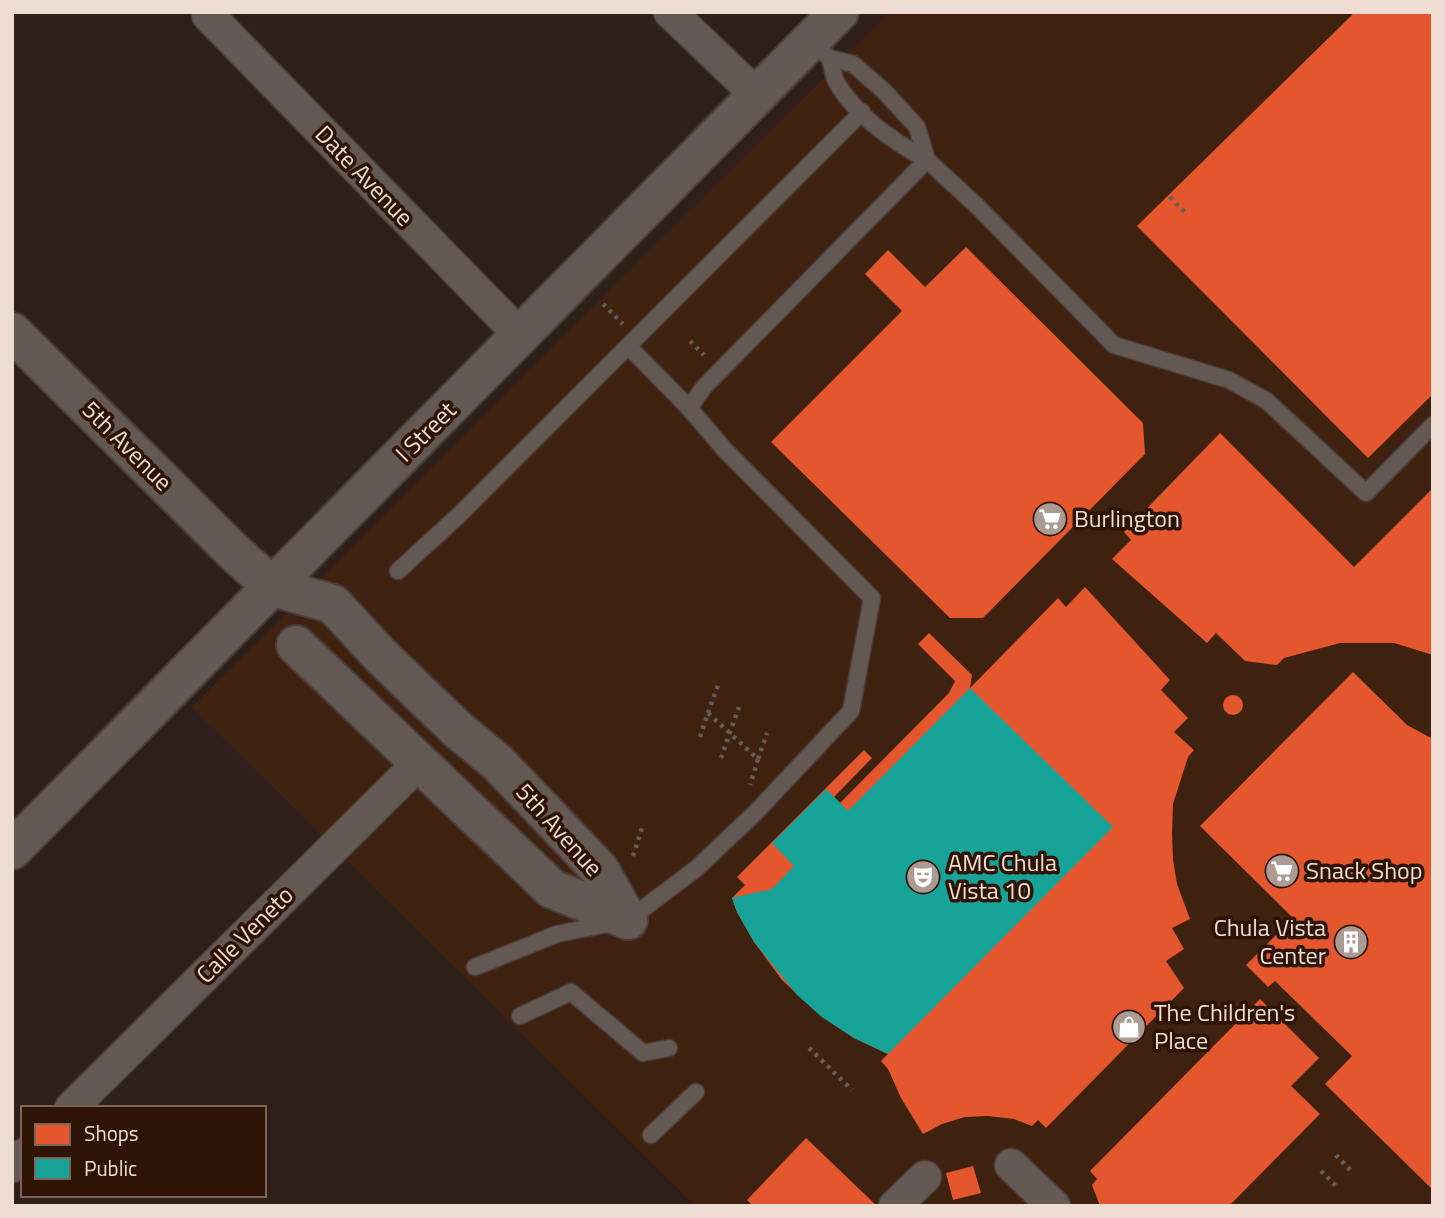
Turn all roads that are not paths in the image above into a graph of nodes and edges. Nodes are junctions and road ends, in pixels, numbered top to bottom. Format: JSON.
{"nodes":[{"id":1,"x":670,"y":12,"type":"edge"},
{"id":2,"x":839,"y":12,"type":"edge"},
{"id":3,"x":208,"y":15,"type":"dead end"},
{"id":4,"x":820,"y":50,"type":"junction"},
{"id":5,"x":757,"y":95,"type":"junction"},
{"id":6,"x":862,"y":113,"type":"junction"},
{"id":7,"x":927,"y":160,"type":"junction"},
{"id":8,"x":12,"y":332,"type":"edge"},
{"id":9,"x":521,"y":336,"type":"junction"},
{"id":10,"x":628,"y":346,"type":"junction"},
{"id":11,"x":689,"y":408,"type":"junction"},
{"id":12,"x":1433,"y":425,"type":"edge"},
{"id":13,"x":398,"y":572,"type":"dead end"},
{"id":14,"x":273,"y":587,"type":"junction"},
{"id":15,"x":420,"y":762,"type":"junction"},
{"id":16,"x":12,"y":850,"type":"edge"},
{"id":17,"x":628,"y":920,"type":"junction"},
{"id":18,"x":475,"y":967,"type":"dead end"},
{"id":19,"x":520,"y":1016,"type":"dead end"},
{"id":20,"x":669,"y":1048,"type":"dead end"},
{"id":21,"x":696,"y":1092,"type":"dead end"},
{"id":22,"x":73,"y":1106,"type":"edge"},
{"id":23,"x":650,"y":1135,"type":"dead end"},
{"id":24,"x":1011,"y":1165,"type":"dead end"},
{"id":25,"x":925,"y":1177,"type":"dead end"},
{"id":26,"x":895,"y":1206,"type":"edge"},
{"id":27,"x":1054,"y":1206,"type":"edge"}],
"edges":[{"from":1,"to":5,"type":"street"},
{"from":2,"to":4,"type":"street","name":"I Street"},
{"from":3,"to":9,"type":"street","name":"Date Avenue"},
{"from":4,"to":5,"type":"street","name":"I Street"},
{"from":4,"to":6,"type":"lane"},
{"from":4,"to":7,"type":"lane"},
{"from":5,"to":9,"type":"street","name":"I Street"},
{"from":6,"to":7,"type":"lane"},
{"from":6,"to":10,"type":"lane"},
{"from":7,"to":11,"type":"lane"},
{"from":7,"to":12,"type":"lane"},
{"from":8,"to":14,"type":"street","name":"5th Avenue"},
{"from":9,"to":14,"type":"street","name":"I Street"},
{"from":10,"to":11,"type":"lane"},
{"from":10,"to":13,"type":"lane"},
{"from":11,"to":17,"type":"lane"},
{"from":14,"to":15,"type":"street","name":"5th Avenue"},
{"from":14,"to":16,"type":"street","name":"I Street"},
{"from":14,"to":17,"type":"street","name":"5th Avenue"},
{"from":15,"to":17,"type":"street","name":"5th Avenue"},
{"from":15,"to":22,"type":"street","name":"Calle Veneto"},
{"from":17,"to":18,"type":"lane"},
{"from":19,"to":20,"type":"lane"},
{"from":21,"to":23,"type":"lane"},
{"from":24,"to":27,"type":"street"},
{"from":25,"to":26,"type":"street"}]}
